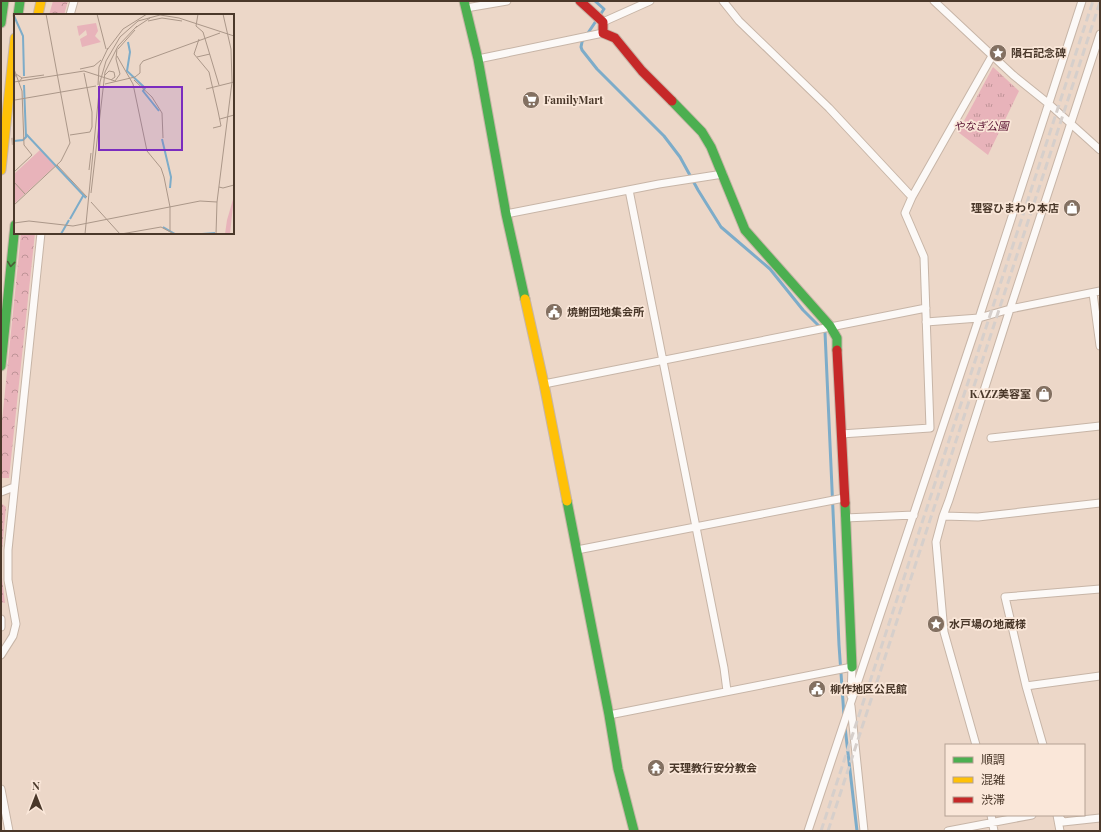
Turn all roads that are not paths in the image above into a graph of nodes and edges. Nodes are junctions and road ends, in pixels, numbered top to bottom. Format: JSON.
{"nodes":[{"id":1,"x":4,"y":1,"type":"edge"},
{"id":2,"x":20,"y":1,"type":"edge"},
{"id":3,"x":40,"y":1,"type":"edge"},
{"id":4,"x":74,"y":1,"type":"edge"},
{"id":5,"x":507,"y":1,"type":"edge"},
{"id":6,"x":580,"y":1,"type":"edge"},
{"id":7,"x":650,"y":1,"type":"edge"},
{"id":8,"x":723,"y":1,"type":"edge"},
{"id":9,"x":934,"y":1,"type":"edge"},
{"id":10,"x":1082,"y":1,"type":"edge"},
{"id":11,"x":465,"y":5,"type":"edge"},
{"id":12,"x":18,"y":14,"type":"edge"},
{"id":13,"x":37,"y":14,"type":"edge"},
{"id":14,"x":70,"y":14,"type":"edge"},
{"id":15,"x":603,"y":22,"type":"junction"},
{"id":16,"x":1,"y":23,"type":"edge"},
{"id":17,"x":603,"y":33,"type":"junction"},
{"id":18,"x":1100,"y":34,"type":"edge"},
{"id":19,"x":14,"y":47,"type":"edge"},
{"id":20,"x":992,"y":56,"type":"junction"},
{"id":21,"x":478,"y":60,"type":"junction"},
{"id":22,"x":1049,"y":104,"type":"junction"},
{"id":23,"x":1070,"y":124,"type":"junction"},
{"id":24,"x":1100,"y":150,"type":"edge"},
{"id":25,"x":1,"y":170,"type":"edge"},
{"id":26,"x":723,"y":174,"type":"junction"},
{"id":27,"x":629,"y":190,"type":"junction"},
{"id":28,"x":912,"y":197,"type":"junction"},
{"id":29,"x":506,"y":214,"type":"junction"},
{"id":30,"x":14,"y":234,"type":"edge"},
{"id":31,"x":41,"y":234,"type":"edge"},
{"id":32,"x":1096,"y":292,"type":"edge"},
{"id":33,"x":926,"y":308,"type":"junction"},
{"id":34,"x":1010,"y":309,"type":"junction"},
{"id":35,"x":979,"y":318,"type":"junction"},
{"id":36,"x":926,"y":322,"type":"junction"},
{"id":37,"x":830,"y":326,"type":"junction"},
{"id":38,"x":1100,"y":346,"type":"edge"},
{"id":39,"x":662,"y":360,"type":"junction"},
{"id":40,"x":1,"y":366,"type":"edge"},
{"id":41,"x":544,"y":384,"type":"junction"},
{"id":42,"x":1100,"y":426,"type":"edge"},
{"id":43,"x":841,"y":434,"type":"junction"},
{"id":44,"x":991,"y":438,"type":"dead end"},
{"id":45,"x":14,"y":487,"type":"junction"},
{"id":46,"x":1,"y":492,"type":"edge"},
{"id":47,"x":844,"y":498,"type":"junction"},
{"id":48,"x":1100,"y":503,"type":"edge"},
{"id":49,"x":914,"y":515,"type":"junction"},
{"id":50,"x":943,"y":516,"type":"junction"},
{"id":51,"x":845,"y":518,"type":"junction"},
{"id":52,"x":696,"y":526,"type":"junction"},
{"id":53,"x":577,"y":550,"type":"junction"},
{"id":54,"x":1100,"y":588,"type":"edge"},
{"id":55,"x":1,"y":619,"type":"edge"},
{"id":56,"x":1,"y":628,"type":"edge"},
{"id":57,"x":1,"y":655,"type":"edge"},
{"id":58,"x":852,"y":667,"type":"junction"},
{"id":59,"x":1100,"y":676,"type":"edge"},
{"id":60,"x":1026,"y":686,"type":"junction"},
{"id":61,"x":727,"y":691,"type":"junction"},
{"id":62,"x":851,"y":704,"type":"junction"},
{"id":63,"x":609,"y":715,"type":"junction"},
{"id":64,"x":976,"y":744,"type":"edge"},
{"id":65,"x":1043,"y":744,"type":"edge"},
{"id":66,"x":1,"y":789,"type":"edge"},
{"id":67,"x":1022,"y":816,"type":"edge"},
{"id":68,"x":1057,"y":816,"type":"edge"},
{"id":69,"x":1058,"y":816,"type":"edge"},
{"id":70,"x":1100,"y":818,"type":"edge"},
{"id":71,"x":992,"y":819,"type":"edge"},
{"id":72,"x":10,"y":831,"type":"edge"},
{"id":73,"x":634,"y":831,"type":"edge"},
{"id":74,"x":808,"y":831,"type":"edge"},
{"id":75,"x":864,"y":831,"type":"edge"},
{"id":76,"x":948,"y":831,"type":"edge"},
{"id":77,"x":994,"y":831,"type":"edge"},
{"id":78,"x":1060,"y":831,"type":"edge"}],
"edges":[{"from":1,"to":16,"type":"main road"},
{"from":2,"to":12,"type":"main road"},
{"from":3,"to":13,"type":"main road"},
{"from":4,"to":14,"type":"street"},
{"from":5,"to":11,"type":"street"},
{"from":6,"to":15,"type":"main road"},
{"from":7,"to":15,"type":"street"},
{"from":8,"to":28,"type":"street"},
{"from":9,"to":20,"type":"street"},
{"from":10,"to":22,"type":"street"},
{"from":11,"to":21,"type":"main road"},
{"from":15,"to":17,"type":"main road"},
{"from":17,"to":21,"type":"street"},
{"from":17,"to":26,"type":"main road"},
{"from":18,"to":23,"type":"street"},
{"from":19,"to":25,"type":"main road"},
{"from":20,"to":22,"type":"street"},
{"from":20,"to":28,"type":"street"},
{"from":21,"to":29,"type":"main road"},
{"from":22,"to":23,"type":"street"},
{"from":22,"to":35,"type":"street"},
{"from":23,"to":24,"type":"street"},
{"from":23,"to":34,"type":"street"},
{"from":26,"to":27,"type":"street"},
{"from":26,"to":37,"type":"main road"},
{"from":27,"to":29,"type":"street"},
{"from":27,"to":39,"type":"street"},
{"from":28,"to":33,"type":"street"},
{"from":29,"to":41,"type":"main road"},
{"from":30,"to":40,"type":"main road","one_way":true},
{"from":31,"to":45,"type":"street"},
{"from":32,"to":34,"type":"street"},
{"from":32,"to":38,"type":"street"},
{"from":33,"to":36,"type":"street"},
{"from":33,"to":37,"type":"street"},
{"from":34,"to":35,"type":"street"},
{"from":34,"to":50,"type":"street"},
{"from":35,"to":36,"type":"street"},
{"from":35,"to":49,"type":"street"},
{"from":36,"to":43,"type":"street"},
{"from":37,"to":39,"type":"street"},
{"from":37,"to":43,"type":"main road"},
{"from":39,"to":41,"type":"street"},
{"from":39,"to":52,"type":"street"},
{"from":41,"to":53,"type":"main road"},
{"from":42,"to":44,"type":"street"},
{"from":43,"to":47,"type":"main road"},
{"from":45,"to":46,"type":"street"},
{"from":45,"to":57,"type":"street"},
{"from":47,"to":51,"type":"main road"},
{"from":47,"to":52,"type":"street"},
{"from":48,"to":50,"type":"street"},
{"from":49,"to":51,"type":"street"},
{"from":49,"to":62,"type":"street"},
{"from":50,"to":64,"type":"street"},
{"from":51,"to":58,"type":"main road"},
{"from":52,"to":53,"type":"street"},
{"from":52,"to":61,"type":"street"},
{"from":53,"to":63,"type":"main road"},
{"from":54,"to":60,"type":"street"},
{"from":55,"to":56,"type":"street"},
{"from":58,"to":61,"type":"street"},
{"from":58,"to":62,"type":"street"},
{"from":59,"to":60,"type":"street"},
{"from":60,"to":65,"type":"street"},
{"from":61,"to":63,"type":"street"},
{"from":62,"to":74,"type":"street"},
{"from":62,"to":75,"type":"street"},
{"from":63,"to":73,"type":"main road"},
{"from":66,"to":72,"type":"street"},
{"from":67,"to":71,"type":"street"},
{"from":68,"to":78,"type":"street"},
{"from":69,"to":70,"type":"street"},
{"from":71,"to":76,"type":"street"},
{"from":71,"to":77,"type":"street"}]}
